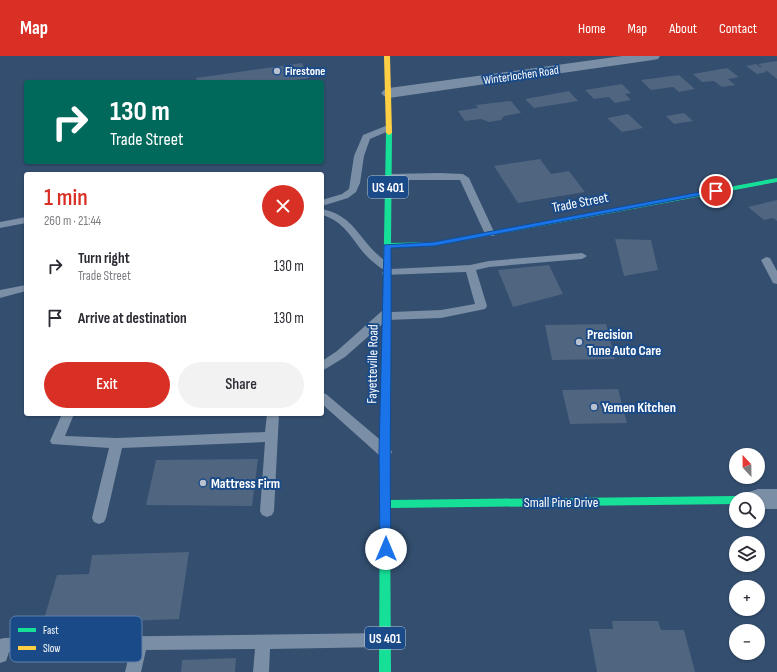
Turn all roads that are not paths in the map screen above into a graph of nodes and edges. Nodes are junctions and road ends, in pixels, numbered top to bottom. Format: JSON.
{"nodes":[{"id":1,"x":387,"y":56,"type":"edge"},
{"id":2,"x":653,"y":56,"type":"edge"},
{"id":3,"x":389,"y":93,"type":"junction"},
{"id":4,"x":388,"y":128,"type":"junction"},
{"id":5,"x":388,"y":177,"type":"junction"},
{"id":6,"x":777,"y":180,"type":"edge"},
{"id":7,"x":324,"y":202,"type":"edge"},
{"id":8,"x":324,"y":213,"type":"edge"},
{"id":9,"x":24,"y":220,"type":"edge"},
{"id":10,"x":0,"y":225,"type":"edge"},
{"id":11,"x":490,"y":234,"type":"junction"},
{"id":12,"x":387,"y":246,"type":"junction"},
{"id":13,"x":582,"y":256,"type":"dead end"},
{"id":14,"x":766,"y":260,"type":"dead end"},
{"id":15,"x":470,"y":268,"type":"junction"},
{"id":16,"x":387,"y":270,"type":"junction"},
{"id":17,"x":777,"y":281,"type":"edge"},
{"id":18,"x":24,"y":288,"type":"edge"},
{"id":19,"x":0,"y":294,"type":"edge"},
{"id":20,"x":387,"y":315,"type":"junction"},
{"id":21,"x":324,"y":366,"type":"edge"},
{"id":22,"x":324,"y":399,"type":"edge"},
{"id":23,"x":67,"y":416,"type":"edge"},
{"id":24,"x":273,"y":416,"type":"edge"},
{"id":25,"x":272,"y":437,"type":"junction"},
{"id":26,"x":117,"y":442,"type":"junction"},
{"id":27,"x":384,"y":452,"type":"junction"},
{"id":28,"x":765,"y":499,"type":"edge"},
{"id":29,"x":777,"y":499,"type":"edge"},
{"id":30,"x":729,"y":500,"type":"edge"},
{"id":31,"x":386,"y":504,"type":"junction"},
{"id":32,"x":267,"y":511,"type":"dead end"},
{"id":33,"x":99,"y":518,"type":"dead end"},
{"id":34,"x":385,"y":640,"type":"junction"},
{"id":35,"x":264,"y":642,"type":"junction"},
{"id":36,"x":142,"y":644,"type":"edge"},
{"id":37,"x":10,"y":645,"type":"edge"},
{"id":38,"x":0,"y":656,"type":"edge"},
{"id":39,"x":135,"y":662,"type":"edge"},
{"id":40,"x":133,"y":672,"type":"edge"},
{"id":41,"x":261,"y":672,"type":"edge"},
{"id":42,"x":385,"y":672,"type":"edge"}],
"edges":[{"from":1,"to":3,"type":"main road","name":"Fayetteville Road","number":"US 401"},
{"from":2,"to":3,"type":"street","name":"Winterlochen Road"},
{"from":3,"to":4,"type":"main road","name":"Fayetteville Road","number":"US 401"},
{"from":4,"to":5,"type":"main road","name":"Fayetteville Road","number":"US 401"},
{"from":4,"to":7,"type":"lane"},
{"from":5,"to":11,"type":"lane"},
{"from":5,"to":12,"type":"main road","name":"Fayetteville Road","number":"US 401"},
{"from":6,"to":11,"type":"main road","name":"Trade Street"},
{"from":8,"to":16,"type":"lane"},
{"from":9,"to":10,"type":"lane"},
{"from":11,"to":12,"type":"main road","name":"Trade Street"},
{"from":12,"to":16,"type":"main road","name":"Fayetteville Road","number":"US 401"},
{"from":13,"to":15,"type":"lane"},
{"from":14,"to":17,"type":"lane"},
{"from":15,"to":16,"type":"lane"},
{"from":15,"to":20,"type":"lane"},
{"from":16,"to":20,"type":"main road","name":"Fayetteville Road","number":"US 401"},
{"from":18,"to":19,"type":"lane"},
{"from":20,"to":21,"type":"lane"},
{"from":20,"to":27,"type":"main road","name":"Fayetteville Road","number":"US 401"},
{"from":22,"to":27,"type":"lane"},
{"from":23,"to":26,"type":"lane"},
{"from":24,"to":25,"type":"lane"},
{"from":25,"to":26,"type":"lane"},
{"from":25,"to":32,"type":"lane"},
{"from":26,"to":33,"type":"lane"},
{"from":27,"to":31,"type":"main road","name":"Fayetteville Road","number":"US 401"},
{"from":28,"to":29,"type":"street"},
{"from":30,"to":31,"type":"main road","name":"Small Pine Drive"},
{"from":31,"to":34,"type":"main road","name":"Fayetteville Road","number":"US 401"},
{"from":34,"to":35,"type":"lane"},
{"from":34,"to":42,"type":"main road","name":"Fayetteville Road","number":"US 401"},
{"from":35,"to":36,"type":"lane"},
{"from":35,"to":41,"type":"lane"},
{"from":37,"to":38,"type":"lane"},
{"from":39,"to":40,"type":"lane"}]}
